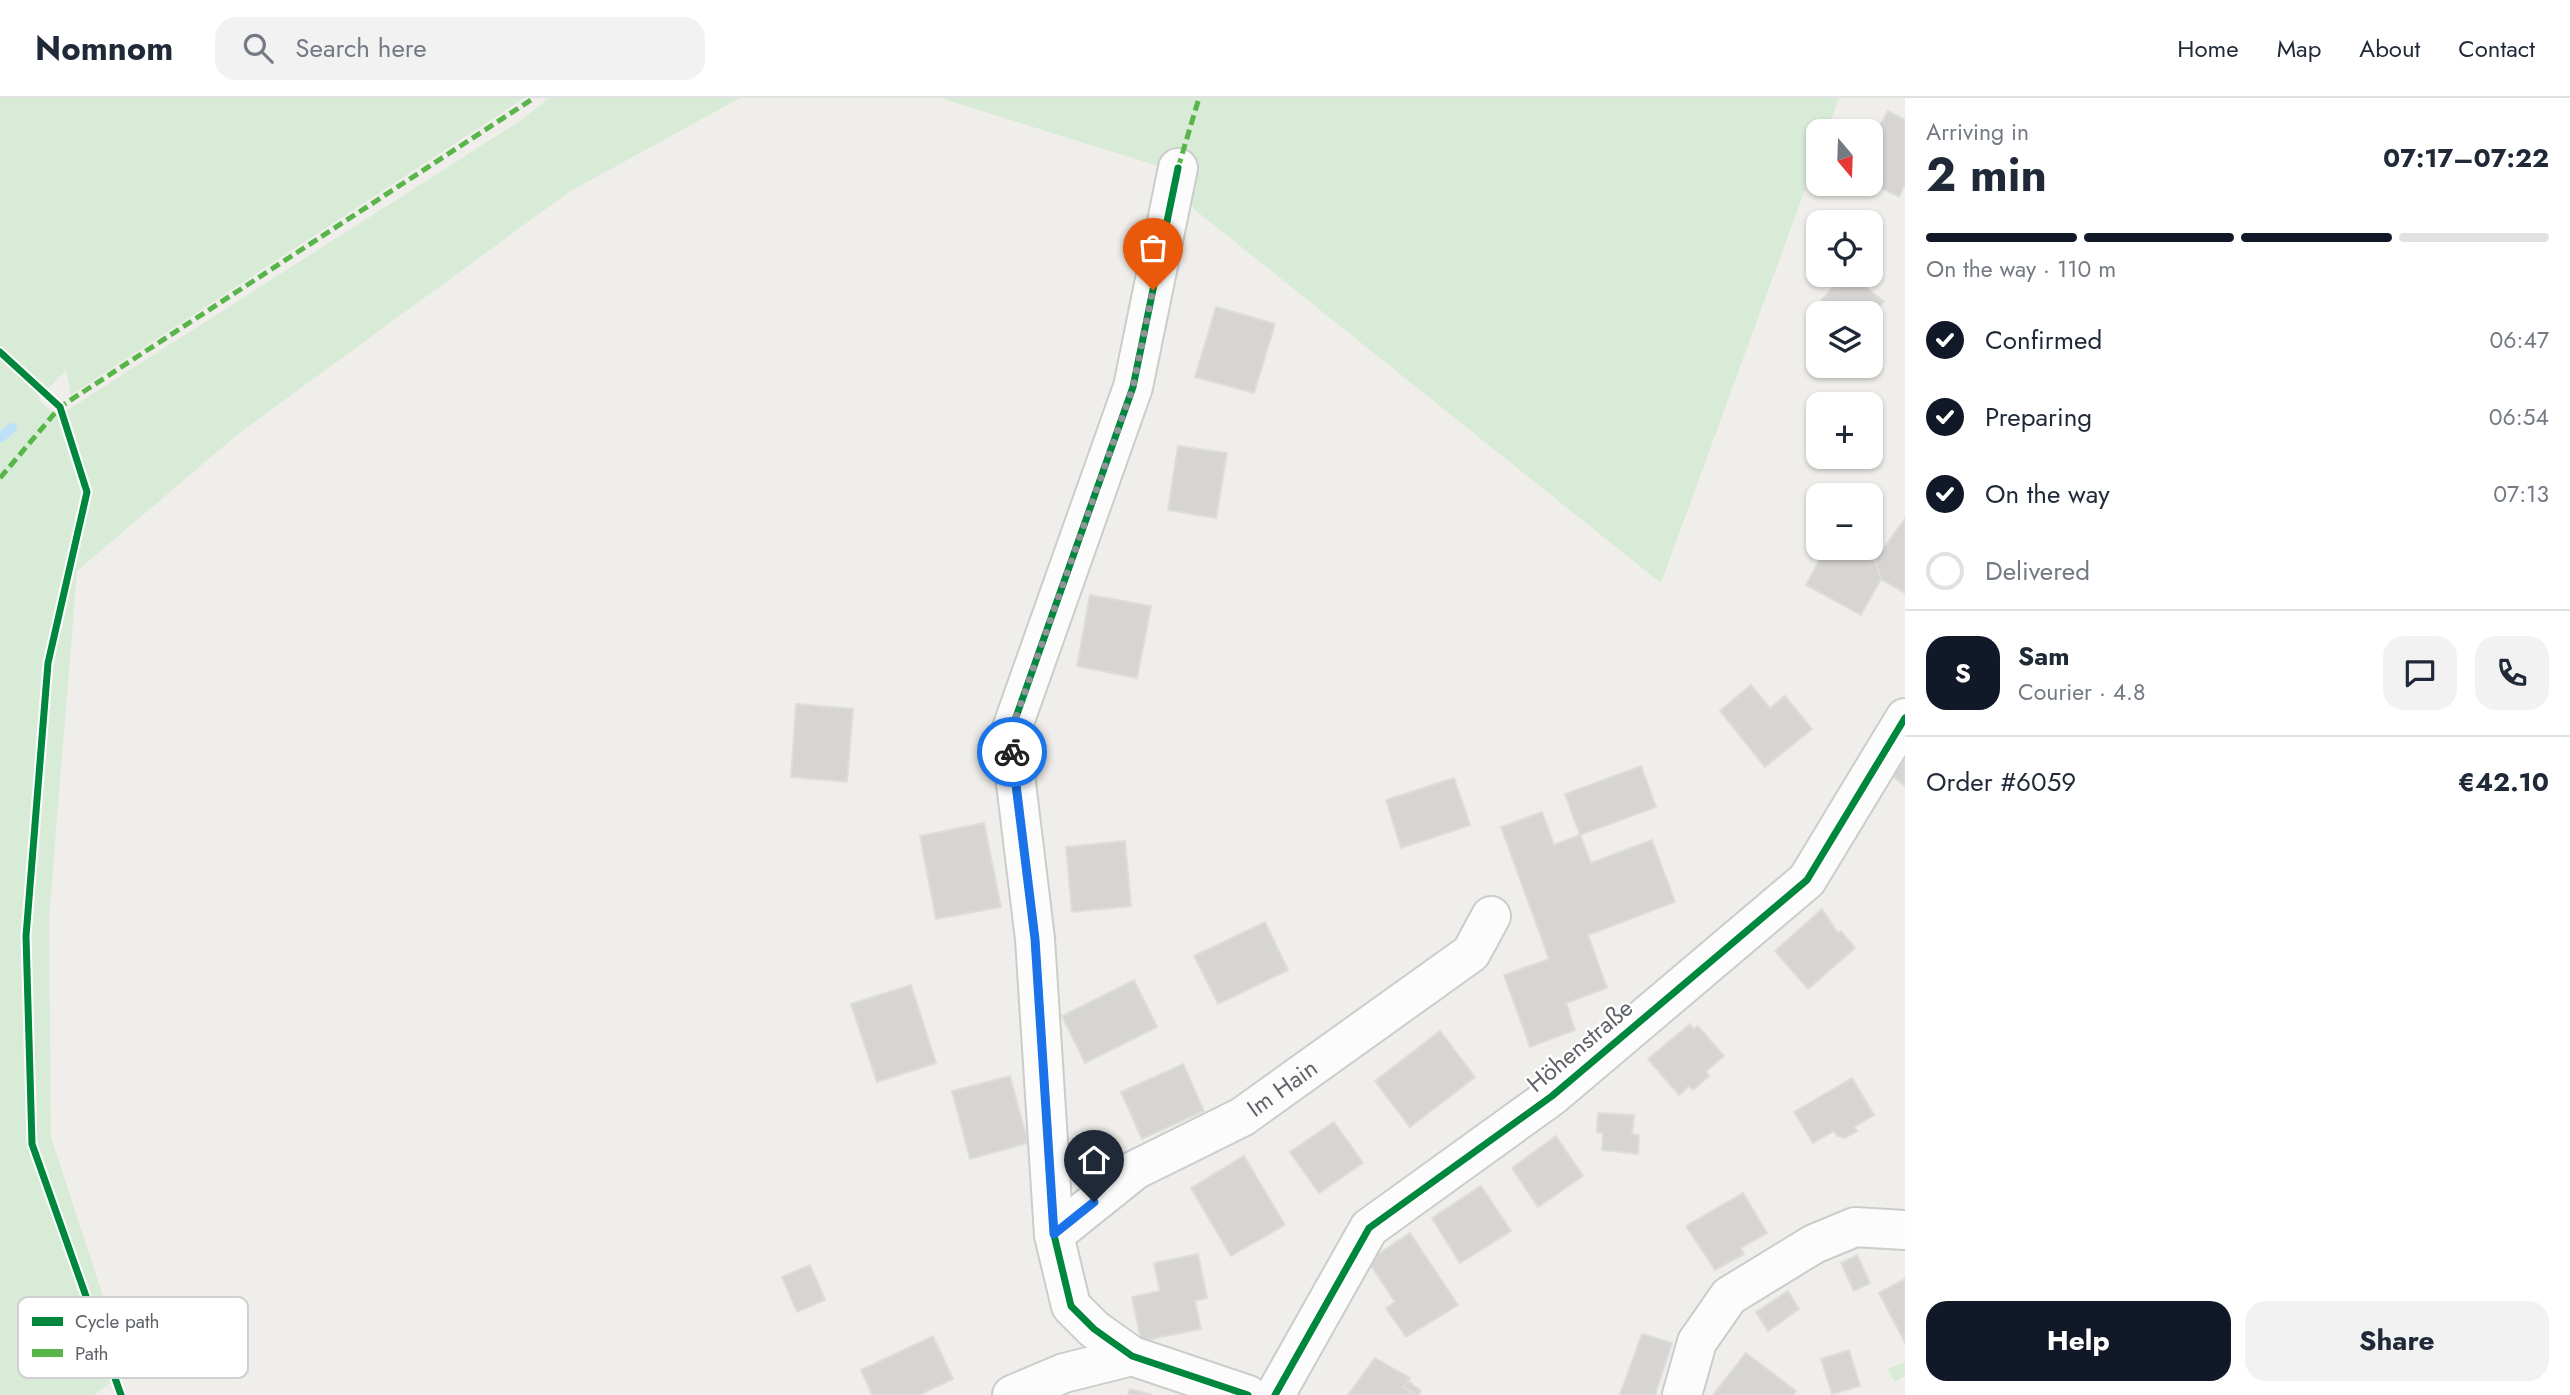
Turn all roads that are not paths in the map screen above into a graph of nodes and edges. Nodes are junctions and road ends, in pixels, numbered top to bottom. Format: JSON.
{"nodes":[{"id":1,"x":1178,"y":168,"type":"dead end"},
{"id":2,"x":1905,"y":718,"type":"edge"},
{"id":3,"x":1491,"y":916,"type":"dead end"},
{"id":4,"x":1905,"y":1230,"type":"edge"},
{"id":5,"x":1054,"y":1234,"type":"junction"},
{"id":6,"x":1132,"y":1356,"type":"junction"},
{"id":7,"x":1012,"y":1395,"type":"edge"},
{"id":8,"x":1248,"y":1395,"type":"edge"},
{"id":9,"x":1275,"y":1395,"type":"edge"},
{"id":10,"x":1682,"y":1395,"type":"edge"}],
"edges":[{"from":1,"to":5,"type":"street"},
{"from":2,"to":9,"type":"street","name":"Höhenstraße"},
{"from":3,"to":5,"type":"street","name":"Im Hain"},
{"from":4,"to":10,"type":"street"},
{"from":5,"to":6,"type":"street"},
{"from":6,"to":7,"type":"street"},
{"from":6,"to":8,"type":"street"}]}
